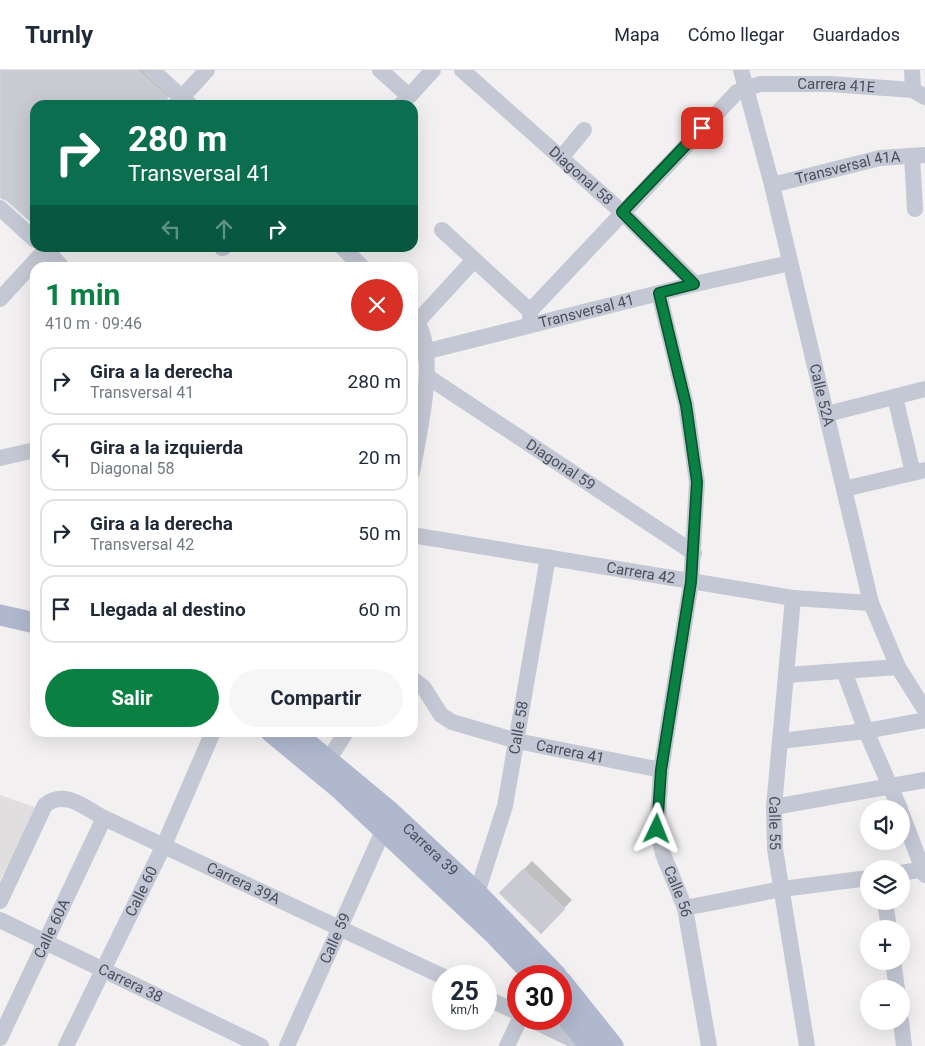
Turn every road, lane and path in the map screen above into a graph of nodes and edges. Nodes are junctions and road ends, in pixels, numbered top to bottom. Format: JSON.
{"nodes":[{"id":1,"x":152,"y":70,"type":"edge"},
{"id":2,"x":207,"y":70,"type":"edge"},
{"id":3,"x":380,"y":70,"type":"edge"},
{"id":4,"x":433,"y":70,"type":"edge"},
{"id":5,"x":462,"y":70,"type":"edge"},
{"id":6,"x":741,"y":70,"type":"edge"},
{"id":7,"x":912,"y":70,"type":"edge"},
{"id":8,"x":830,"y":77,"type":"edge"},
{"id":9,"x":746,"y":87,"type":"junction"},
{"id":10,"x":919,"y":93,"type":"edge"},
{"id":11,"x":180,"y":100,"type":"edge"},
{"id":12,"x":184,"y":100,"type":"edge"},
{"id":13,"x":405,"y":100,"type":"edge"},
{"id":14,"x":407,"y":100,"type":"edge"},
{"id":15,"x":584,"y":130,"type":"dead end"},
{"id":16,"x":918,"y":156,"type":"edge"},
{"id":17,"x":561,"y":158,"type":"junction"},
{"id":18,"x":772,"y":185,"type":"junction"},
{"id":19,"x":0,"y":208,"type":"edge"},
{"id":20,"x":915,"y":209,"type":"dead end"},
{"id":21,"x":622,"y":212,"type":"junction"},
{"id":22,"x":442,"y":230,"type":"dead end"},
{"id":23,"x":30,"y":235,"type":"edge"},
{"id":24,"x":38,"y":252,"type":"edge"},
{"id":25,"x":48,"y":252,"type":"edge"},
{"id":26,"x":347,"y":252,"type":"edge"},
{"id":27,"x":474,"y":260,"type":"junction"},
{"id":28,"x":30,"y":262,"type":"edge"},
{"id":29,"x":30,"y":262,"type":"edge"},
{"id":30,"x":58,"y":262,"type":"edge"},
{"id":31,"x":357,"y":262,"type":"edge"},
{"id":32,"x":790,"y":263,"type":"junction"},
{"id":33,"x":694,"y":284,"type":"junction"},
{"id":34,"x":659,"y":293,"type":"junction"},
{"id":35,"x":0,"y":299,"type":"edge"},
{"id":36,"x":418,"y":315,"type":"edge"},
{"id":37,"x":530,"y":318,"type":"junction"},
{"id":38,"x":419,"y":353,"type":"edge"},
{"id":39,"x":428,"y":377,"type":"junction"},
{"id":40,"x":925,"y":389,"type":"edge"},
{"id":41,"x":896,"y":397,"type":"junction"},
{"id":42,"x":827,"y":414,"type":"junction"},
{"id":43,"x":418,"y":437,"type":"edge"},
{"id":44,"x":30,"y":451,"type":"edge"},
{"id":45,"x":0,"y":458,"type":"edge"},
{"id":46,"x":919,"y":472,"type":"edge"},
{"id":47,"x":844,"y":489,"type":"junction"},
{"id":48,"x":418,"y":536,"type":"edge"},
{"id":49,"x":694,"y":553,"type":"junction"},
{"id":50,"x":548,"y":558,"type":"junction"},
{"id":51,"x":691,"y":582,"type":"junction"},
{"id":52,"x":794,"y":598,"type":"junction"},
{"id":53,"x":871,"y":603,"type":"junction"},
{"id":54,"x":0,"y":615,"type":"edge"},
{"id":55,"x":30,"y":622,"type":"edge"},
{"id":56,"x":0,"y":627,"type":"edge"},
{"id":57,"x":30,"y":633,"type":"edge"},
{"id":58,"x":898,"y":666,"type":"junction"},
{"id":59,"x":844,"y":671,"type":"junction"},
{"id":60,"x":786,"y":675,"type":"junction"},
{"id":61,"x":418,"y":684,"type":"edge"},
{"id":62,"x":925,"y":710,"type":"edge"},
{"id":63,"x":925,"y":720,"type":"edge"},
{"id":64,"x":866,"y":732,"type":"junction"},
{"id":65,"x":211,"y":737,"type":"edge"},
{"id":66,"x":277,"y":737,"type":"edge"},
{"id":67,"x":300,"y":737,"type":"edge"},
{"id":68,"x":343,"y":737,"type":"edge"},
{"id":69,"x":517,"y":741,"type":"junction"},
{"id":70,"x":780,"y":741,"type":"junction"},
{"id":71,"x":329,"y":759,"type":"junction"},
{"id":72,"x":661,"y":770,"type":"junction"},
{"id":73,"x":925,"y":780,"type":"edge"},
{"id":74,"x":891,"y":787,"type":"junction"},
{"id":75,"x":896,"y":800,"type":"edge"},
{"id":76,"x":774,"y":807,"type":"junction"},
{"id":77,"x":104,"y":818,"type":"junction"},
{"id":78,"x":384,"y":831,"type":"junction"},
{"id":79,"x":910,"y":834,"type":"edge"},
{"id":80,"x":164,"y":846,"type":"junction"},
{"id":81,"x":925,"y":871,"type":"edge"},
{"id":82,"x":910,"y":872,"type":"edge"},
{"id":83,"x":860,"y":879,"type":"edge"},
{"id":84,"x":782,"y":889,"type":"junction"},
{"id":85,"x":477,"y":893,"type":"junction"},
{"id":86,"x":0,"y":901,"type":"edge"},
{"id":87,"x":685,"y":908,"type":"junction"},
{"id":88,"x":0,"y":920,"type":"edge"},
{"id":89,"x":341,"y":927,"type":"junction"},
{"id":90,"x":46,"y":942,"type":"junction"},
{"id":91,"x":524,"y":965,"type":"edge"},
{"id":92,"x":546,"y":965,"type":"edge"},
{"id":93,"x":103,"y":969,"type":"junction"},
{"id":94,"x":432,"y":971,"type":"edge"},
{"id":95,"x":572,"y":995,"type":"edge"},
{"id":96,"x":572,"y":1025,"type":"edge"},
{"id":97,"x":514,"y":1030,"type":"edge"},
{"id":98,"x":554,"y":1030,"type":"edge"},
{"id":99,"x":902,"y":1030,"type":"edge"},
{"id":100,"x":0,"y":1038,"type":"edge"},
{"id":101,"x":66,"y":1046,"type":"edge"},
{"id":102,"x":261,"y":1046,"type":"edge"},
{"id":103,"x":287,"y":1046,"type":"edge"},
{"id":104,"x":506,"y":1046,"type":"edge"},
{"id":105,"x":588,"y":1046,"type":"edge"},
{"id":106,"x":613,"y":1046,"type":"edge"},
{"id":107,"x":708,"y":1046,"type":"edge"},
{"id":108,"x":807,"y":1046,"type":"edge"},
{"id":109,"x":904,"y":1046,"type":"edge"}],
"edges":[{"from":1,"to":11,"type":"street"},
{"from":2,"to":12,"type":"street"},
{"from":3,"to":13,"type":"street"},
{"from":4,"to":14,"type":"street"},
{"from":5,"to":17,"type":"street","name":"Diagonal 58"},
{"from":6,"to":9,"type":"street","name":"Calle 52A"},
{"from":7,"to":10,"type":"street"},
{"from":8,"to":9,"type":"street","name":"Carrera 41E"},
{"from":8,"to":10,"type":"street","name":"Carrera 41E"},
{"from":9,"to":18,"type":"street","name":"Calle 52A"},
{"from":9,"to":21,"type":"street"},
{"from":15,"to":17,"type":"street"},
{"from":16,"to":18,"type":"street","name":"Transversal 41A"},
{"from":16,"to":20,"type":"street"},
{"from":17,"to":21,"type":"street","name":"Diagonal 58"},
{"from":18,"to":32,"type":"street","name":"Calle 52A"},
{"from":19,"to":23,"type":"street"},
{"from":21,"to":33,"type":"street","name":"Diagonal 58"},
{"from":21,"to":37,"type":"street"},
{"from":22,"to":27,"type":"street"},
{"from":24,"to":29,"type":"street"},
{"from":25,"to":30,"type":"street"},
{"from":26,"to":31,"type":"street"},
{"from":27,"to":36,"type":"street"},
{"from":27,"to":37,"type":"street"},
{"from":28,"to":35,"type":"street"},
{"from":32,"to":33,"type":"street","name":"Transversal 41"},
{"from":32,"to":42,"type":"street","name":"Calle 52A"},
{"from":33,"to":34,"type":"street","name":"Transversal 41"},
{"from":34,"to":37,"type":"street","name":"Transversal 41"},
{"from":34,"to":49,"type":"street","name":"Calle 56"},
{"from":37,"to":38,"type":"street","name":"Transversal 41"},
{"from":38,"to":39,"type":"street"},
{"from":39,"to":43,"type":"street"},
{"from":39,"to":49,"type":"street","name":"Diagonal 59"},
{"from":40,"to":41,"type":"street"},
{"from":41,"to":42,"type":"street"},
{"from":41,"to":46,"type":"street"},
{"from":42,"to":47,"type":"street","name":"Calle 52A"},
{"from":44,"to":45,"type":"street"},
{"from":46,"to":47,"type":"street"},
{"from":47,"to":53,"type":"street","name":"Calle 52A"},
{"from":48,"to":50,"type":"street","name":"Carrera 42"},
{"from":49,"to":51,"type":"street","name":"Calle 56"},
{"from":50,"to":51,"type":"street","name":"Carrera 42"},
{"from":50,"to":69,"type":"street","name":"Calle 58"},
{"from":51,"to":52,"type":"street","name":"Carrera 42"},
{"from":51,"to":72,"type":"street","name":"Calle 56"},
{"from":52,"to":53,"type":"street","name":"Carrera 42"},
{"from":52,"to":60,"type":"street","name":"Calle 55"},
{"from":53,"to":58,"type":"street","name":"Calle 52A"},
{"from":54,"to":55,"type":"main road"},
{"from":56,"to":57,"type":"main road"},
{"from":58,"to":59,"type":"street"},
{"from":58,"to":62,"type":"street","name":"Calle 52A"},
{"from":59,"to":60,"type":"street"},
{"from":59,"to":64,"type":"street"},
{"from":60,"to":70,"type":"street","name":"Calle 55"},
{"from":61,"to":69,"type":"street","name":"Carrera 41"},
{"from":63,"to":64,"type":"street"},
{"from":64,"to":70,"type":"street"},
{"from":64,"to":74,"type":"street"},
{"from":65,"to":80,"type":"street","name":"Calle 60"},
{"from":66,"to":78,"type":"main road","name":"Carrera 39"},
{"from":67,"to":71,"type":"main road","name":"Carrera 39"},
{"from":68,"to":71,"type":"street"},
{"from":69,"to":72,"type":"street","name":"Carrera 41"},
{"from":69,"to":85,"type":"street","name":"Calle 58"},
{"from":70,"to":76,"type":"street","name":"Calle 55"},
{"from":71,"to":85,"type":"main road","name":"Carrera 39"},
{"from":72,"to":87,"type":"street","name":"Calle 56"},
{"from":73,"to":74,"type":"street"},
{"from":74,"to":75,"type":"street"},
{"from":74,"to":76,"type":"street"},
{"from":76,"to":84,"type":"street","name":"Calle 55"},
{"from":77,"to":80,"type":"street","name":"Carrera 39A"},
{"from":77,"to":86,"type":"street","name":"Carrera 39A"},
{"from":77,"to":90,"type":"street","name":"Calle 60A"},
{"from":78,"to":89,"type":"street","name":"Calle 59"},
{"from":78,"to":91,"type":"main road","name":"Carrera 39"},
{"from":79,"to":81,"type":"street"},
{"from":80,"to":89,"type":"street","name":"Carrera 39A"},
{"from":80,"to":93,"type":"street","name":"Calle 60"},
{"from":81,"to":82,"type":"street"},
{"from":83,"to":84,"type":"street"},
{"from":84,"to":87,"type":"street"},
{"from":84,"to":108,"type":"street","name":"Calle 55"},
{"from":85,"to":92,"type":"main road","name":"Carrera 39"},
{"from":87,"to":107,"type":"street","name":"Calle 56"},
{"from":88,"to":90,"type":"street","name":"Carrera 38"},
{"from":89,"to":94,"type":"street","name":"Carrera 39A"},
{"from":89,"to":103,"type":"street","name":"Calle 59"},
{"from":90,"to":93,"type":"street","name":"Carrera 38"},
{"from":90,"to":100,"type":"street","name":"Calle 60A"},
{"from":93,"to":101,"type":"street","name":"Calle 60"},
{"from":93,"to":102,"type":"street","name":"Carrera 38"},
{"from":95,"to":106,"type":"main road"},
{"from":96,"to":105,"type":"main road"},
{"from":97,"to":104,"type":"street"},
{"from":98,"to":105,"type":"street"},
{"from":99,"to":109,"type":"street"}]}
